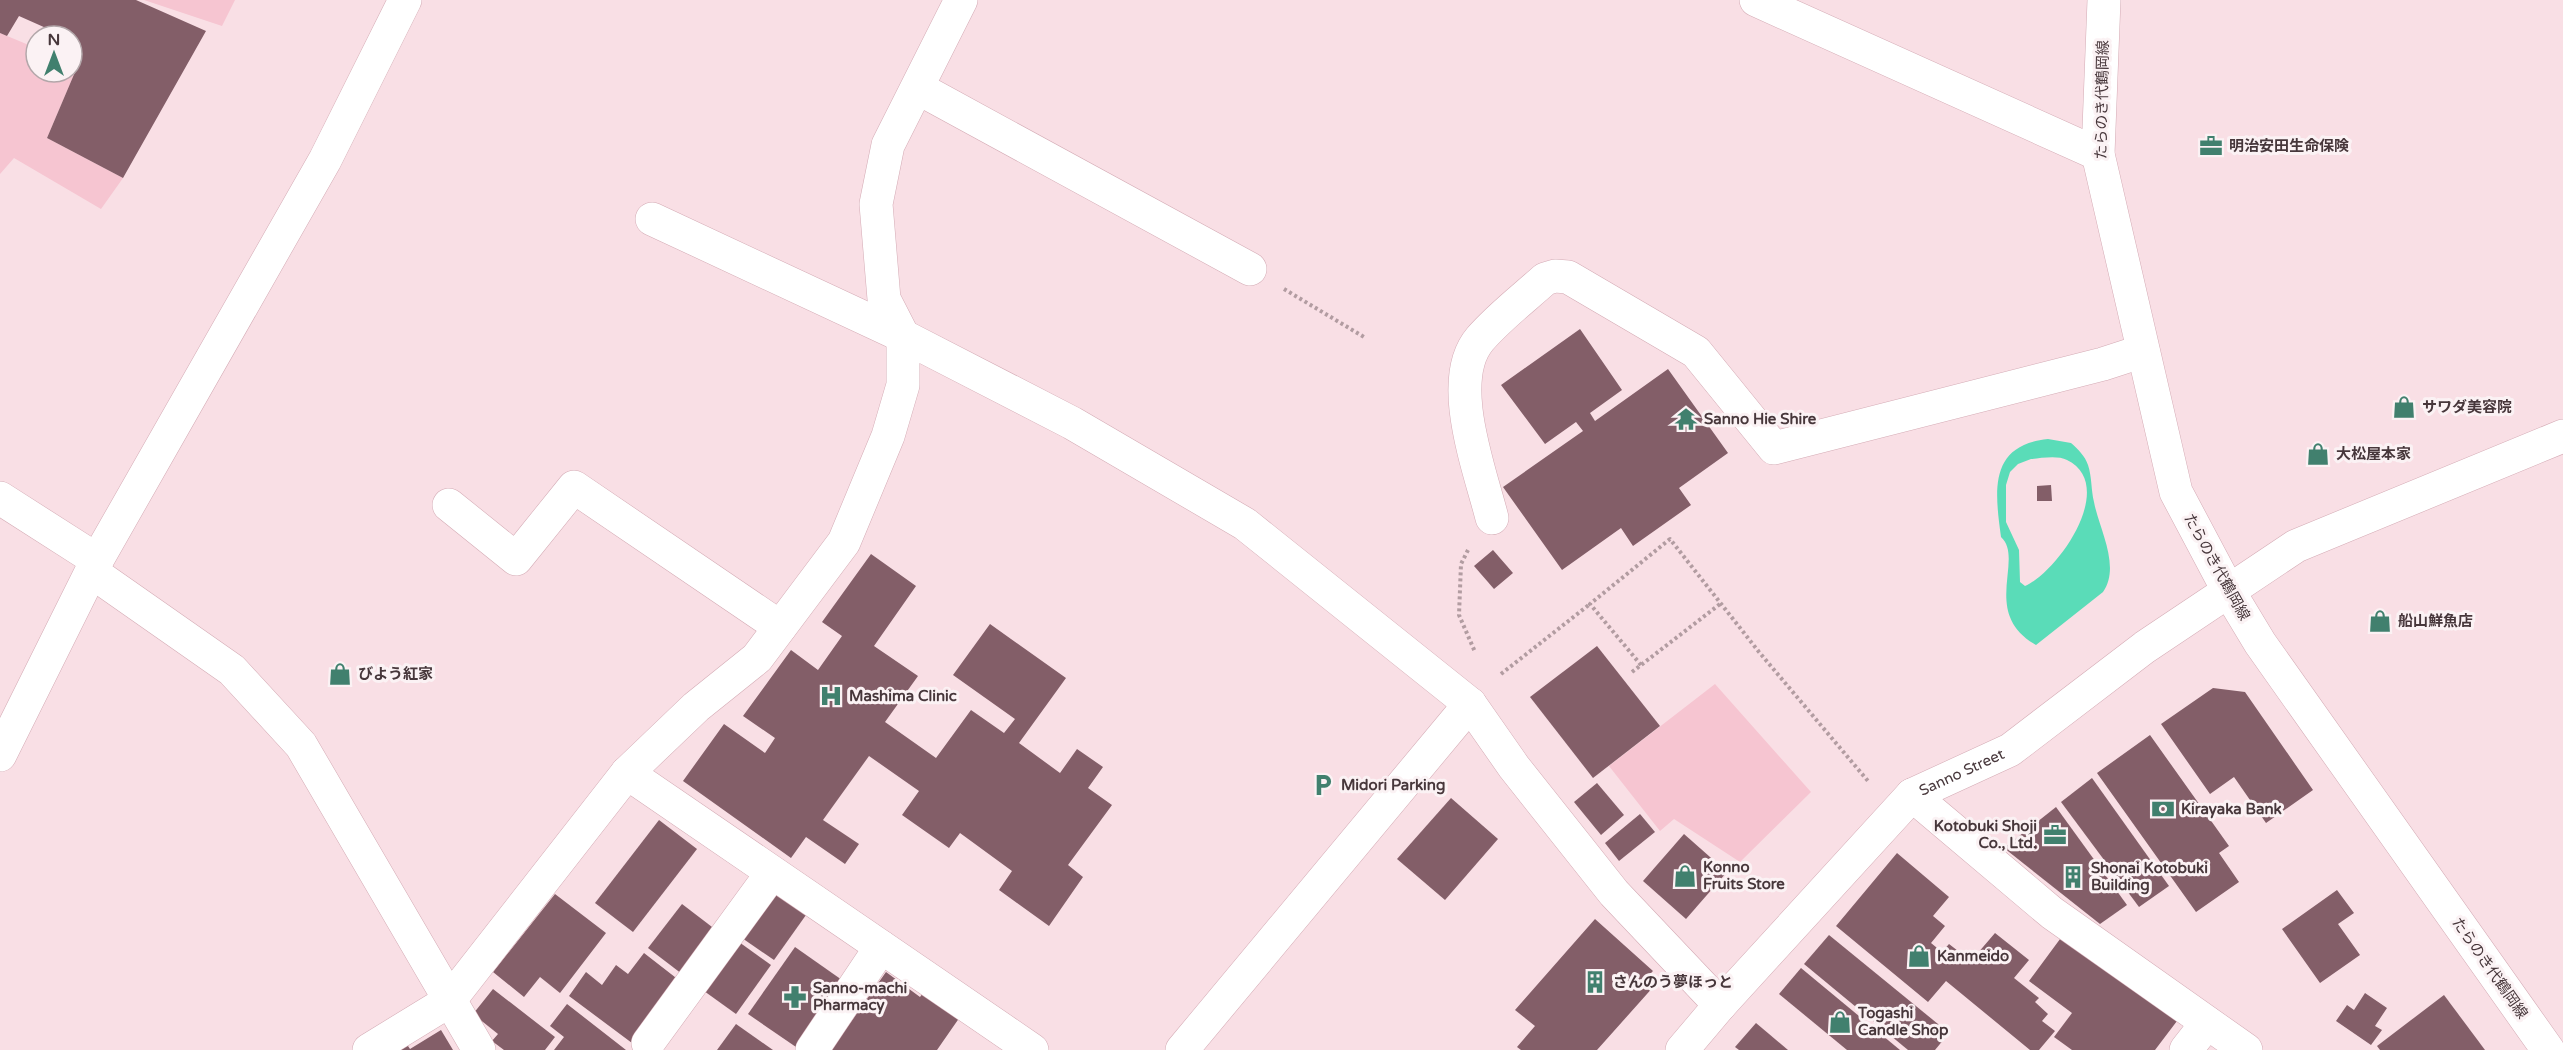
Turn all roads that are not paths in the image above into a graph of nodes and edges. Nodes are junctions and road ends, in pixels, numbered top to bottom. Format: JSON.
{"nodes":[{"id":1,"x":405,"y":0,"type":"edge"},
{"id":2,"x":961,"y":0,"type":"edge"},
{"id":3,"x":1756,"y":0,"type":"edge"},
{"id":4,"x":2104,"y":0,"type":"edge"},
{"id":5,"x":918,"y":88,"type":"junction"},
{"id":6,"x":2098,"y":154,"type":"junction"},
{"id":7,"x":652,"y":219,"type":"dead end"},
{"id":8,"x":1250,"y":269,"type":"road end"},
{"id":9,"x":903,"y":336,"type":"junction"},
{"id":10,"x":2143,"y":351,"type":"junction"},
{"id":11,"x":2563,"y":436,"type":"edge"},
{"id":12,"x":0,"y":498,"type":"edge"},
{"id":13,"x":449,"y":506,"type":"dead end"},
{"id":14,"x":1492,"y":518,"type":"road end"},
{"id":15,"x":95,"y":566,"type":"junction"},
{"id":16,"x":2228,"y":590,"type":"junction"},
{"id":17,"x":780,"y":627,"type":"junction"},
{"id":18,"x":1470,"y":704,"type":"junction"},
{"id":19,"x":0,"y":755,"type":"edge"},
{"id":20,"x":627,"y":773,"type":"junction"},
{"id":21,"x":1912,"y":795,"type":"junction"},
{"id":22,"x":772,"y":873,"type":"junction"},
{"id":23,"x":881,"y":947,"type":"junction"},
{"id":24,"x":449,"y":1002,"type":"junction"},
{"id":25,"x":1720,"y":1005,"type":"junction"},
{"id":26,"x":2207,"y":1023,"type":"junction"},
{"id":27,"x":648,"y":1043,"type":"dead end"},
{"id":28,"x":369,"y":1050,"type":"edge"},
{"id":29,"x":479,"y":1050,"type":"edge"},
{"id":30,"x":812,"y":1050,"type":"edge"},
{"id":31,"x":1032,"y":1050,"type":"edge"},
{"id":32,"x":1182,"y":1050,"type":"edge"},
{"id":33,"x":1682,"y":1050,"type":"edge"},
{"id":34,"x":2186,"y":1050,"type":"edge"},
{"id":35,"x":2246,"y":1050,"type":"edge"},
{"id":36,"x":2548,"y":1050,"type":"edge"}],
"edges":[{"from":1,"to":15,"type":"street"},
{"from":2,"to":5,"type":"street"},
{"from":3,"to":6,"type":"street"},
{"from":4,"to":6,"type":"street","name":"たらのき代鶴岡線"},
{"from":5,"to":8,"type":"street"},
{"from":5,"to":9,"type":"street"},
{"from":6,"to":10,"type":"street","name":"たらのき代鶴岡線"},
{"from":7,"to":9,"type":"street"},
{"from":9,"to":17,"type":"street"},
{"from":9,"to":18,"type":"street"},
{"from":10,"to":14,"type":"street"},
{"from":10,"to":16,"type":"street","name":"たらのき代鶴岡線"},
{"from":11,"to":16,"type":"street","name":"Sanno Street"},
{"from":12,"to":15,"type":"street"},
{"from":13,"to":17,"type":"street"},
{"from":15,"to":19,"type":"street"},
{"from":15,"to":24,"type":"street"},
{"from":16,"to":21,"type":"street","name":"Sanno Street"},
{"from":16,"to":36,"type":"street","name":"たらのき代鶴岡線"},
{"from":17,"to":20,"type":"street"},
{"from":18,"to":25,"type":"street"},
{"from":18,"to":32,"type":"street"},
{"from":20,"to":22,"type":"street"},
{"from":20,"to":24,"type":"street"},
{"from":21,"to":25,"type":"street","name":"Sanno Street"},
{"from":21,"to":26,"type":"street"},
{"from":22,"to":23,"type":"street"},
{"from":22,"to":27,"type":"street"},
{"from":23,"to":30,"type":"street"},
{"from":23,"to":31,"type":"street"},
{"from":24,"to":28,"type":"street"},
{"from":24,"to":29,"type":"street"},
{"from":25,"to":33,"type":"street","name":"Sanno Street"},
{"from":26,"to":34,"type":"street"},
{"from":26,"to":35,"type":"street"}]}
